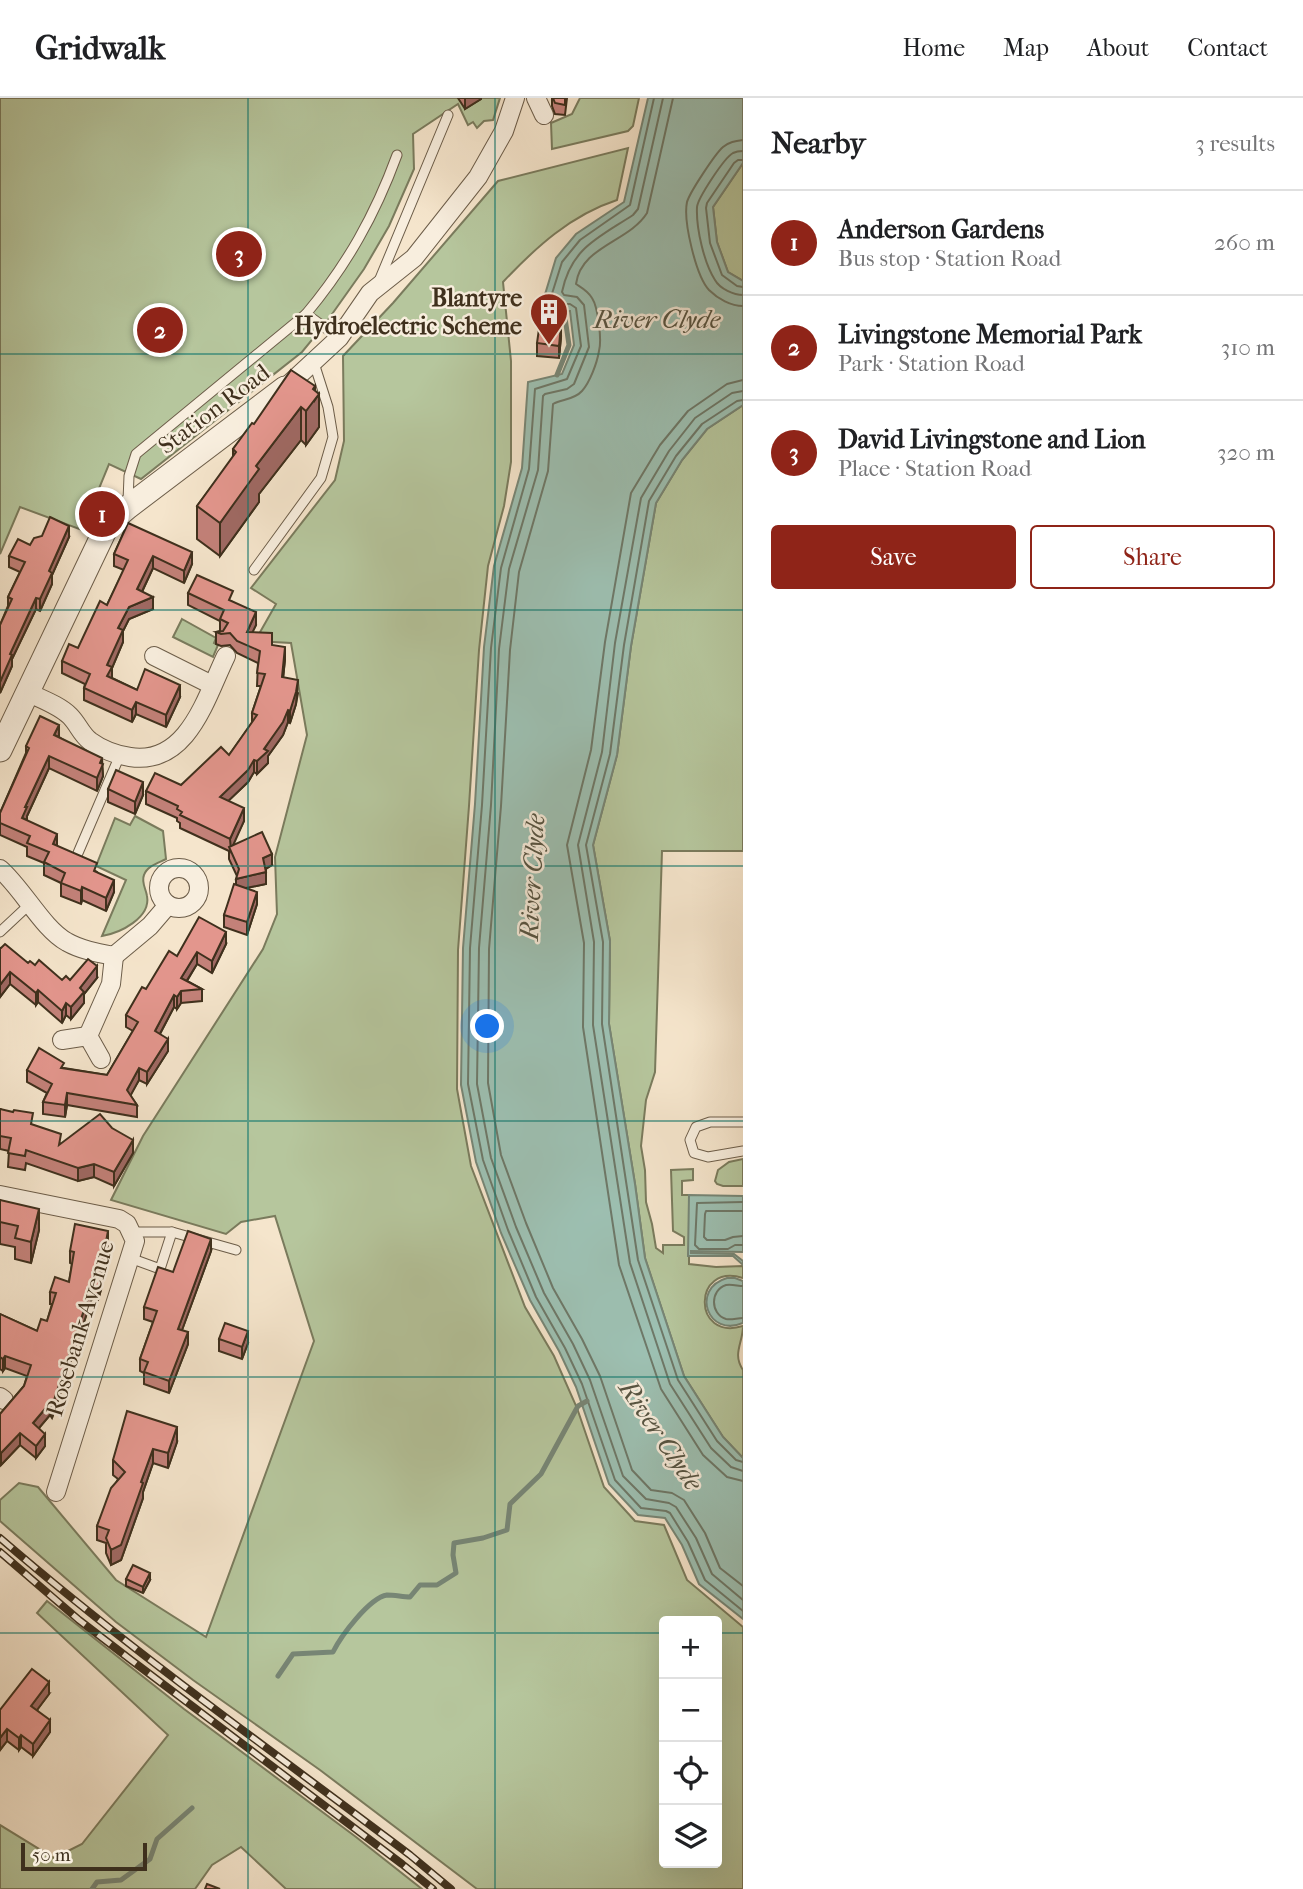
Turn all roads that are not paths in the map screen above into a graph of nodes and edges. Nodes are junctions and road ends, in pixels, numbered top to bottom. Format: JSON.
{"nodes":[{"id":1,"x":515,"y":98,"type":"edge"},
{"id":2,"x":536,"y":98,"type":"edge"},
{"id":3,"x":448,"y":115,"type":"dead end"},
{"id":4,"x":544,"y":115,"type":"dead end"},
{"id":5,"x":397,"y":155,"type":"dead end"},
{"id":6,"x":377,"y":288,"type":"junction"},
{"id":7,"x":306,"y":314,"type":"junction"},
{"id":8,"x":338,"y":337,"type":"junction"},
{"id":9,"x":314,"y":363,"type":"junction"},
{"id":10,"x":285,"y":388,"type":"joint"},
{"id":11,"x":128,"y":507,"type":"junction"},
{"id":12,"x":254,"y":570,"type":"dead end"},
{"id":13,"x":154,"y":656,"type":"dead end"},
{"id":14,"x":226,"y":656,"type":"dead end"},
{"id":15,"x":212,"y":685,"type":"junction"},
{"id":16,"x":27,"y":692,"type":"junction"},
{"id":17,"x":0,"y":750,"type":"edge"},
{"id":18,"x":120,"y":755,"type":"junction"},
{"id":19,"x":78,"y":853,"type":"edge"},
{"id":20,"x":0,"y":869,"type":"edge"},
{"id":21,"x":31,"y":903,"type":"junction"},
{"id":22,"x":168,"y":905,"type":"dead end"},
{"id":23,"x":0,"y":932,"type":"edge"},
{"id":24,"x":114,"y":956,"type":"junction"},
{"id":25,"x":88,"y":1037,"type":"junction"},
{"id":26,"x":62,"y":1040,"type":"dead end"},
{"id":27,"x":101,"y":1059,"type":"dead end"},
{"id":28,"x":743,"y":1122,"type":"edge"},
{"id":29,"x":743,"y":1151,"type":"edge"},
{"id":30,"x":0,"y":1195,"type":"edge"},
{"id":31,"x":132,"y":1231,"type":"junction"},
{"id":32,"x":172,"y":1232,"type":"junction"},
{"id":33,"x":236,"y":1250,"type":"dead end"},
{"id":34,"x":130,"y":1258,"type":"junction"},
{"id":35,"x":56,"y":1492,"type":"dead end"}],
"edges":[{"from":1,"to":6,"type":"street","name":"Station Road"},
{"from":2,"to":4,"type":"street"},
{"from":3,"to":6,"type":"lane"},
{"from":5,"to":7,"type":"lane"},
{"from":6,"to":8,"type":"street","name":"Station Road"},
{"from":7,"to":8,"type":"lane"},
{"from":7,"to":11,"type":"lane"},
{"from":8,"to":9,"type":"street","name":"Station Road"},
{"from":9,"to":10,"type":"street","name":"Station Road"},
{"from":9,"to":12,"type":"lane"},
{"from":10,"to":11,"type":"street","name":"Station Road"},
{"from":11,"to":16,"type":"street","name":"Station Road"},
{"from":13,"to":15,"type":"street"},
{"from":14,"to":15,"type":"street"},
{"from":15,"to":18,"type":"street"},
{"from":16,"to":17,"type":"street","name":"Station Road"},
{"from":16,"to":18,"type":"street"},
{"from":18,"to":19,"type":"lane"},
{"from":20,"to":21,"type":"street"},
{"from":21,"to":23,"type":"lane"},
{"from":21,"to":24,"type":"street"},
{"from":22,"to":24,"type":"street"},
{"from":24,"to":25,"type":"street"},
{"from":25,"to":26,"type":"street"},
{"from":25,"to":27,"type":"street"},
{"from":28,"to":29,"type":"lane"},
{"from":30,"to":31,"type":"street","name":"Rosebank Avenue"},
{"from":31,"to":32,"type":"lane"},
{"from":31,"to":34,"type":"street","name":"Rosebank Avenue"},
{"from":32,"to":33,"type":"lane"},
{"from":32,"to":34,"type":"lane"},
{"from":34,"to":35,"type":"street","name":"Rosebank Avenue"}]}
